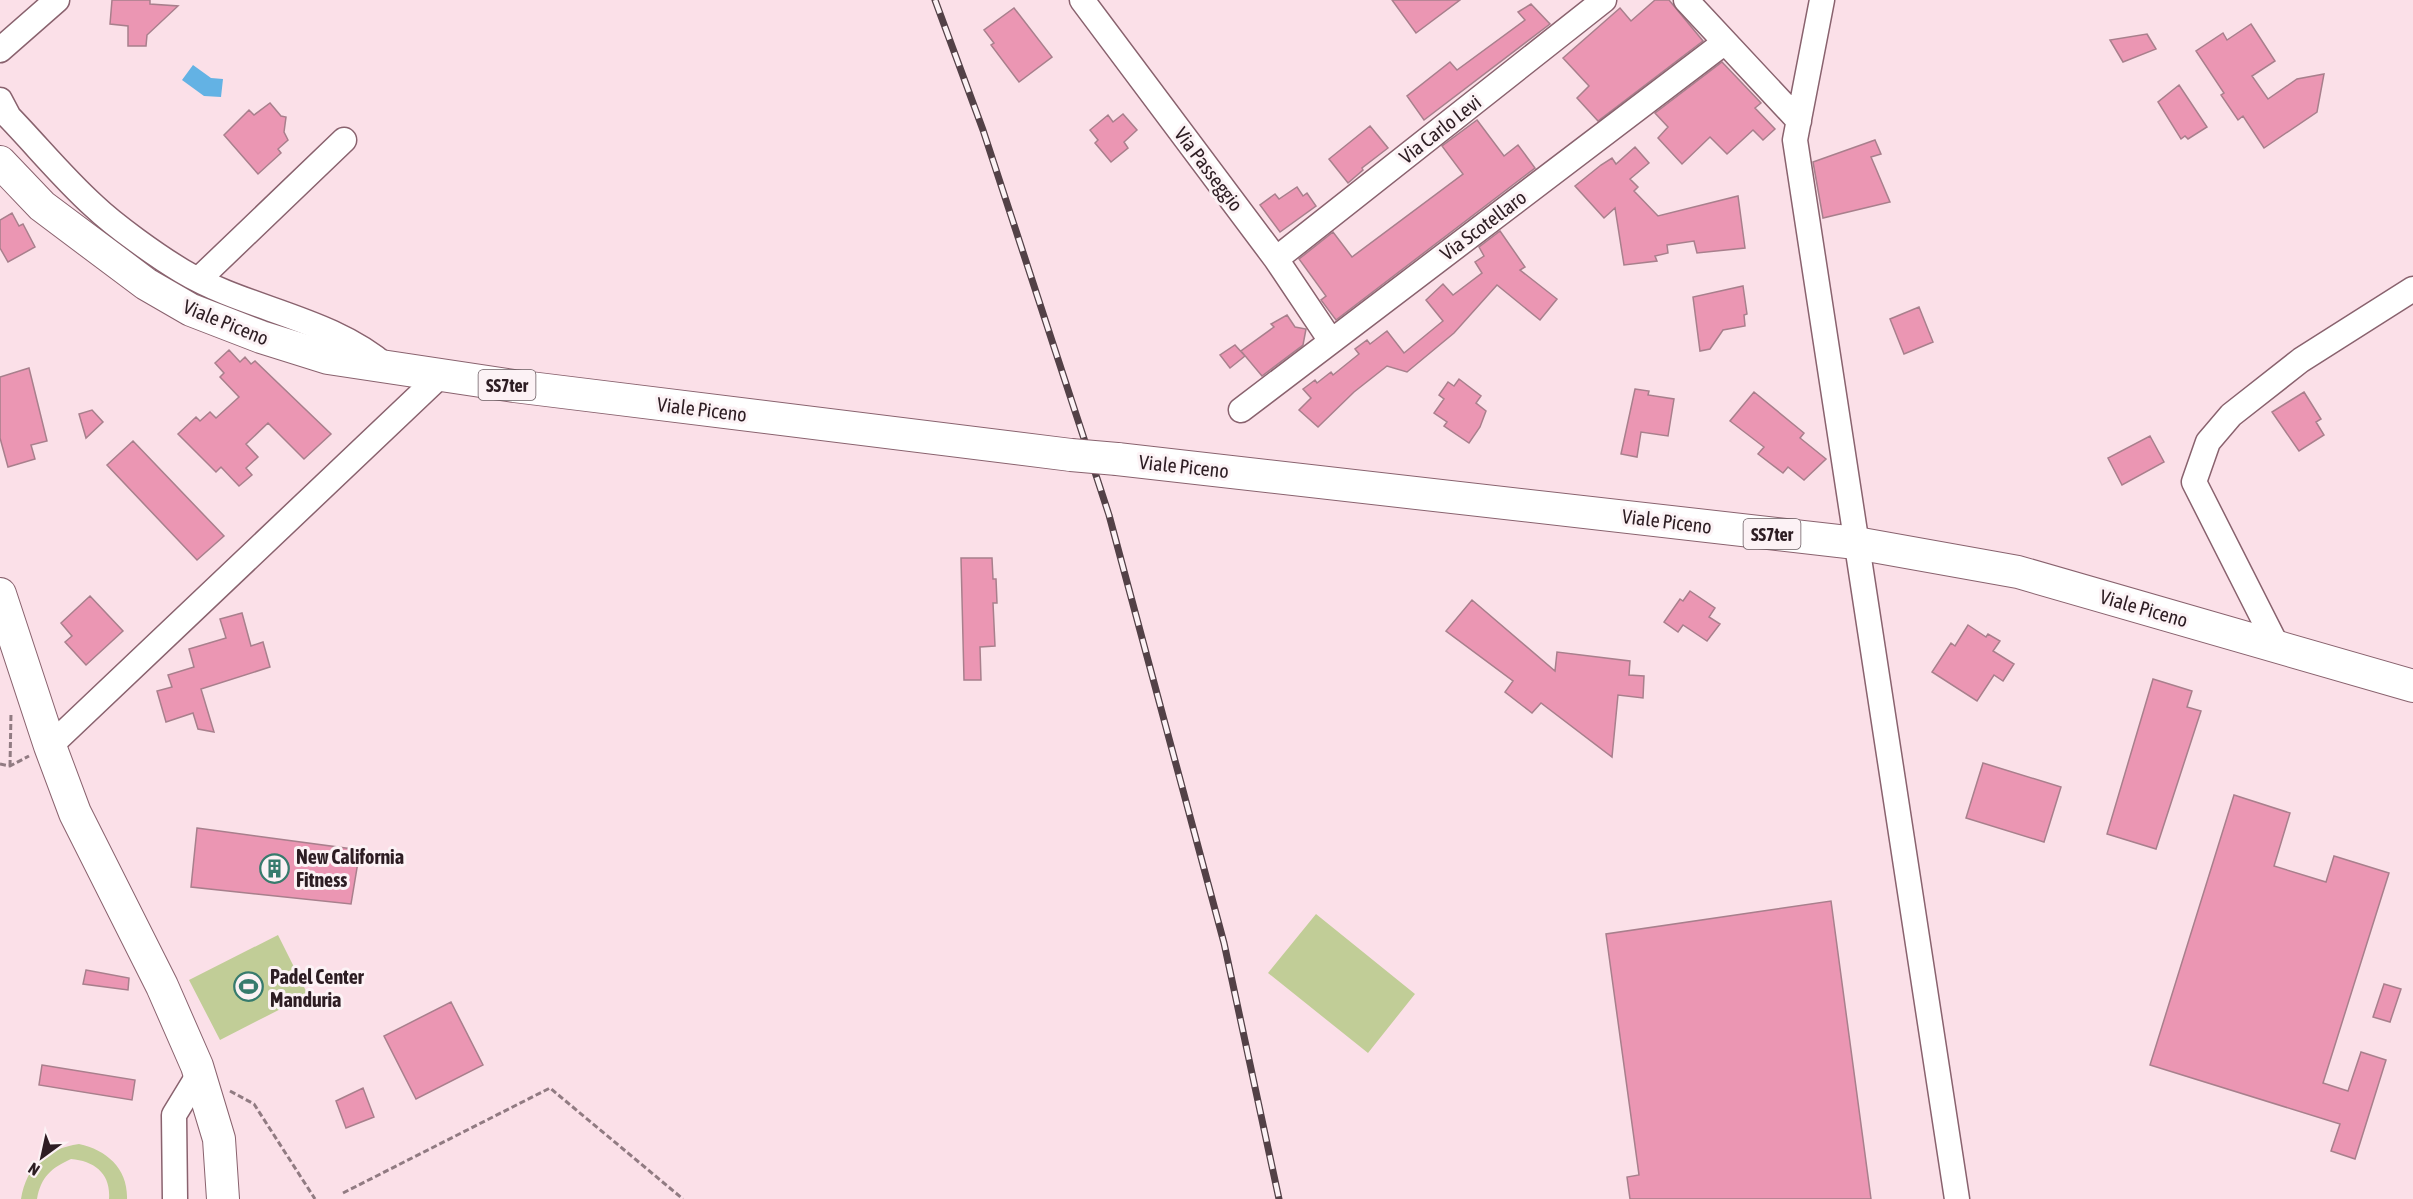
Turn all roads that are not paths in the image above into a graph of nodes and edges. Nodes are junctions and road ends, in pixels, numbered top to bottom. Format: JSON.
{"nodes":[{"id":1,"x":57,"y":0,"type":"edge"},
{"id":2,"x":1082,"y":0,"type":"edge"},
{"id":3,"x":1605,"y":0,"type":"edge"},
{"id":4,"x":1686,"y":0,"type":"edge"},
{"id":5,"x":1822,"y":0,"type":"edge"},
{"id":6,"x":1725,"y":42,"type":"junction"},
{"id":7,"x":0,"y":50,"type":"edge"},
{"id":8,"x":0,"y":100,"type":"edge"},
{"id":9,"x":1799,"y":121,"type":"junction"},
{"id":10,"x":344,"y":140,"type":"dead end"},
{"id":11,"x":0,"y":162,"type":"edge"},
{"id":12,"x":1276,"y":259,"type":"junction"},
{"id":13,"x":199,"y":279,"type":"junction"},
{"id":14,"x":2413,"y":289,"type":"edge"},
{"id":15,"x":1331,"y":341,"type":"junction"},
{"id":16,"x":387,"y":367,"type":"junction"},
{"id":17,"x":441,"y":375,"type":"junction"},
{"id":18,"x":1241,"y":410,"type":"dead end"},
{"id":19,"x":1856,"y":543,"type":"junction"},
{"id":20,"x":0,"y":594,"type":"edge"},
{"id":21,"x":2277,"y":646,"type":"junction"},
{"id":22,"x":2413,"y":686,"type":"edge"},
{"id":23,"x":50,"y":746,"type":"junction"},
{"id":24,"x":199,"y":1074,"type":"junction"},
{"id":25,"x":175,"y":1199,"type":"edge"},
{"id":26,"x":223,"y":1199,"type":"edge"},
{"id":27,"x":1957,"y":1199,"type":"edge"}],
"edges":[{"from":1,"to":7,"type":"street"},
{"from":2,"to":12,"type":"street","name":"Via Passeggio"},
{"from":3,"to":12,"type":"street","name":"Via Carlo Levi"},
{"from":4,"to":6,"type":"street"},
{"from":5,"to":9,"type":"street"},
{"from":6,"to":9,"type":"street"},
{"from":6,"to":15,"type":"street","name":"Via Scotellaro"},
{"from":8,"to":13,"type":"street"},
{"from":9,"to":19,"type":"street"},
{"from":10,"to":13,"type":"street"},
{"from":11,"to":16,"type":"main road","name":"Viale Piceno","number":"SS7ter"},
{"from":12,"to":15,"type":"street","name":"Via Passeggio"},
{"from":13,"to":16,"type":"street"},
{"from":14,"to":21,"type":"street"},
{"from":15,"to":18,"type":"street","name":"Via Scotellaro"},
{"from":16,"to":17,"type":"main road","name":"Viale Piceno","number":"SS7ter"},
{"from":17,"to":19,"type":"main road","name":"Viale Piceno","number":"SS7ter","bridge":true},
{"from":17,"to":23,"type":"street"},
{"from":19,"to":21,"type":"main road","name":"Viale Piceno","number":"SS7ter"},
{"from":19,"to":27,"type":"street"},
{"from":20,"to":23,"type":"main road"},
{"from":21,"to":22,"type":"main road","name":"Viale Piceno","number":"SS7ter"},
{"from":23,"to":24,"type":"main road"},
{"from":24,"to":25,"type":"street"},
{"from":24,"to":26,"type":"main road"}]}
